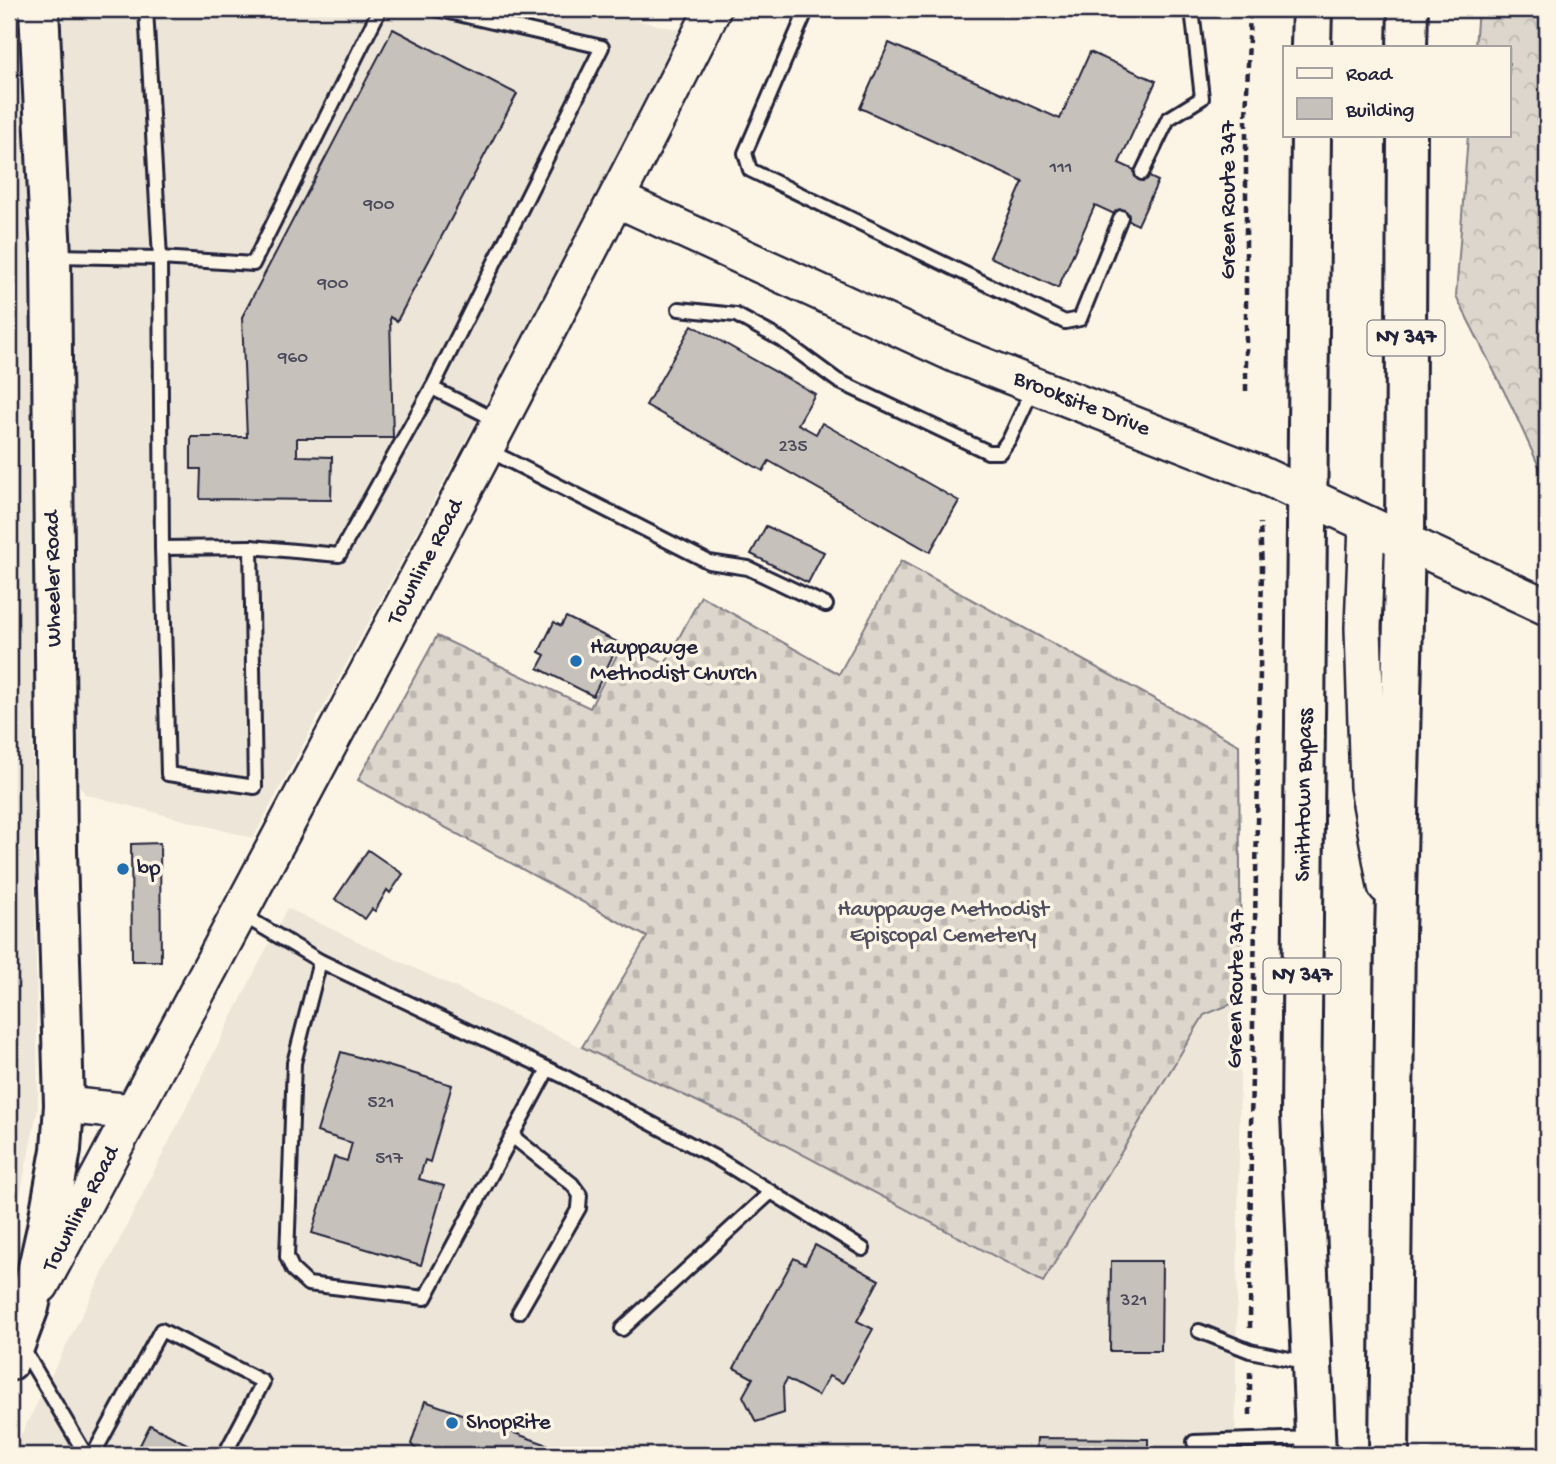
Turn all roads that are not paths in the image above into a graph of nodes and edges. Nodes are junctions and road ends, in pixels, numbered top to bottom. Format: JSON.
{"nodes":[{"id":1,"x":39,"y":9,"type":"edge"},
{"id":2,"x":146,"y":9,"type":"edge"},
{"id":3,"x":380,"y":9,"type":"edge"},
{"id":4,"x":436,"y":9,"type":"edge"},
{"id":5,"x":713,"y":9,"type":"edge"},
{"id":6,"x":807,"y":9,"type":"edge"},
{"id":7,"x":1192,"y":9,"type":"edge"},
{"id":8,"x":1312,"y":9,"type":"edge"},
{"id":9,"x":1408,"y":9,"type":"edge"},
{"id":10,"x":1311,"y":46,"type":"edge"},
{"id":11,"x":1407,"y":46,"type":"edge"},
{"id":12,"x":1311,"y":136,"type":"edge"},
{"id":13,"x":1407,"y":136,"type":"edge"},
{"id":14,"x":1142,"y":173,"type":"dead end"},
{"id":15,"x":617,"y":199,"type":"junction"},
{"id":16,"x":1121,"y":217,"type":"dead end"},
{"id":17,"x":51,"y":256,"type":"junction"},
{"id":18,"x":160,"y":258,"type":"junction"},
{"id":19,"x":679,"y":309,"type":"dead end"},
{"id":20,"x":1034,"y":386,"type":"junction"},
{"id":21,"x":432,"y":388,"type":"junction"},
{"id":22,"x":493,"y":435,"type":"junction"},
{"id":23,"x":1307,"y":497,"type":"junction"},
{"id":24,"x":1367,"y":524,"type":"junction"},
{"id":25,"x":1405,"y":541,"type":"junction"},
{"id":26,"x":251,"y":547,"type":"junction"},
{"id":27,"x":162,"y":548,"type":"junction"},
{"id":28,"x":826,"y":605,"type":"dead end"},
{"id":29,"x":1547,"y":607,"type":"edge"},
{"id":30,"x":239,"y":914,"type":"junction"},
{"id":31,"x":1395,"y":934,"type":"junction"},
{"id":32,"x":320,"y":961,"type":"junction"},
{"id":33,"x":548,"y":1069,"type":"junction"},
{"id":34,"x":64,"y":1105,"type":"junction"},
{"id":35,"x":133,"y":1112,"type":"junction"},
{"id":36,"x":512,"y":1136,"type":"junction"},
{"id":37,"x":61,"y":1150,"type":"junction"},
{"id":38,"x":771,"y":1192,"type":"junction"},
{"id":39,"x":863,"y":1249,"type":"dead end"},
{"id":40,"x":519,"y":1312,"type":"dead end"},
{"id":41,"x":622,"y":1329,"type":"dead end"},
{"id":42,"x":1199,"y":1331,"type":"dead end"},
{"id":43,"x":18,"y":1336,"type":"edge"},
{"id":44,"x":1313,"y":1364,"type":"junction"},
{"id":45,"x":1194,"y":1442,"type":"dead end"},
{"id":46,"x":1316,"y":1447,"type":"edge"},
{"id":47,"x":227,"y":1450,"type":"dead end"},
{"id":48,"x":86,"y":1455,"type":"edge"},
{"id":49,"x":93,"y":1455,"type":"edge"},
{"id":50,"x":1389,"y":1455,"type":"edge"}],
"edges":[{"from":1,"to":17,"type":"main road","name":"Wheeler Road"},
{"from":2,"to":18,"type":"lane"},
{"from":3,"to":18,"type":"lane"},
{"from":4,"to":21,"type":"lane"},
{"from":5,"to":15,"type":"main road","name":"Townline Road"},
{"from":6,"to":16,"type":"lane"},
{"from":7,"to":14,"type":"lane"},
{"from":8,"to":10,"type":"main road"},
{"from":9,"to":11,"type":"main road"},
{"from":12,"to":23,"type":"main road","name":"Smithtown Bypass","number":"NY 347"},
{"from":13,"to":25,"type":"main road","number":"NY 347"},
{"from":15,"to":20,"type":"main road","name":"Brooksite Drive"},
{"from":15,"to":22,"type":"main road","name":"Townline Road"},
{"from":17,"to":18,"type":"lane"},
{"from":17,"to":34,"type":"main road","name":"Wheeler Road"},
{"from":18,"to":27,"type":"lane"},
{"from":19,"to":20,"type":"lane"},
{"from":20,"to":23,"type":"main road","name":"Brooksite Drive"},
{"from":21,"to":22,"type":"lane"},
{"from":21,"to":26,"type":"lane"},
{"from":22,"to":28,"type":"lane"},
{"from":22,"to":30,"type":"main road","name":"Townline Road"},
{"from":23,"to":24,"type":"main road","name":"Brooksite Drive"},
{"from":23,"to":44,"type":"main road","name":"Smithtown Bypass","number":"NY 347"},
{"from":24,"to":25,"type":"main road","name":"Brooksite Drive"},
{"from":24,"to":31,"type":"main road"},
{"from":25,"to":29,"type":"main road","name":"Brooksite Drive"},
{"from":25,"to":31,"type":"main road","number":"NY 347"},
{"from":26,"to":27,"type":"lane"},
{"from":26,"to":27,"type":"lane"},
{"from":30,"to":32,"type":"lane"},
{"from":30,"to":35,"type":"main road","name":"Townline Road"},
{"from":31,"to":50,"type":"main road","number":"NY 347"},
{"from":32,"to":33,"type":"lane"},
{"from":32,"to":36,"type":"lane"},
{"from":33,"to":36,"type":"lane"},
{"from":33,"to":38,"type":"lane"},
{"from":34,"to":35,"type":"main road"},
{"from":34,"to":37,"type":"main road","name":"Wheeler Road"},
{"from":35,"to":37,"type":"main road","name":"Townline Road"},
{"from":35,"to":43,"type":"main road","name":"Townline Road"},
{"from":36,"to":40,"type":"lane"},
{"from":37,"to":43,"type":"main road","name":"Townline Road"},
{"from":38,"to":39,"type":"lane"},
{"from":38,"to":41,"type":"lane"},
{"from":42,"to":44,"type":"lane"},
{"from":43,"to":48,"type":"lane"},
{"from":44,"to":46,"type":"main road","name":"Smithtown Bypass","number":"NY 347"},
{"from":45,"to":46,"type":"lane"},
{"from":47,"to":49,"type":"lane"}]}
